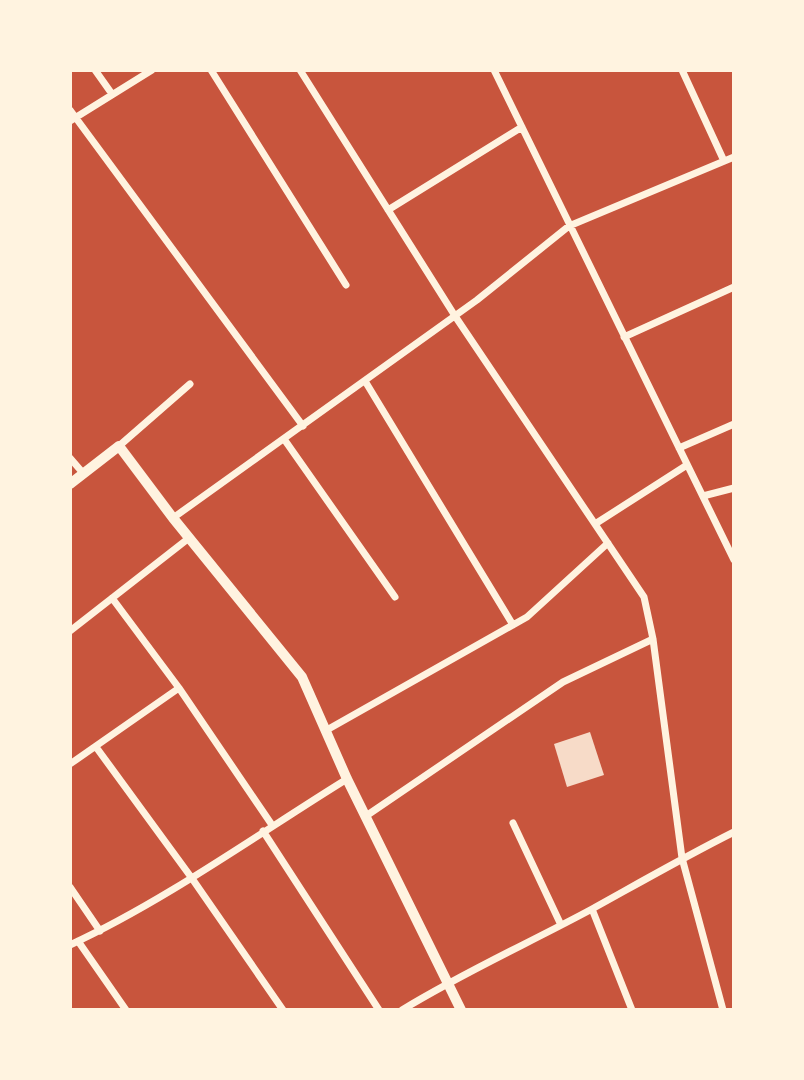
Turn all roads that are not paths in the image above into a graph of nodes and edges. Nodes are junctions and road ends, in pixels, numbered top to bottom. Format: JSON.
{"nodes":[{"id":1,"x":95,"y":70,"type":"edge"},
{"id":2,"x":152,"y":70,"type":"edge"},
{"id":3,"x":211,"y":70,"type":"edge"},
{"id":4,"x":300,"y":70,"type":"edge"},
{"id":5,"x":494,"y":70,"type":"edge"},
{"id":6,"x":682,"y":70,"type":"edge"},
{"id":7,"x":113,"y":94,"type":"junction"},
{"id":8,"x":72,"y":116,"type":"edge"},
{"id":9,"x":522,"y":127,"type":"junction"},
{"id":10,"x":734,"y":157,"type":"edge"},
{"id":11,"x":724,"y":161,"type":"junction"},
{"id":12,"x":388,"y":210,"type":"junction"},
{"id":13,"x":569,"y":226,"type":"junction"},
{"id":14,"x":346,"y":285,"type":"dead end"},
{"id":15,"x":734,"y":287,"type":"edge"},
{"id":16,"x":455,"y":316,"type":"junction"},
{"id":17,"x":624,"y":337,"type":"junction"},
{"id":18,"x":365,"y":381,"type":"junction"},
{"id":19,"x":190,"y":384,"type":"dead end"},
{"id":20,"x":734,"y":424,"type":"edge"},
{"id":21,"x":303,"y":426,"type":"junction"},
{"id":22,"x":284,"y":439,"type":"junction"},
{"id":23,"x":119,"y":446,"type":"junction"},
{"id":24,"x":679,"y":448,"type":"junction"},
{"id":25,"x":70,"y":458,"type":"edge"},
{"id":26,"x":687,"y":464,"type":"junction"},
{"id":27,"x":83,"y":473,"type":"junction"},
{"id":28,"x":70,"y":484,"type":"edge"},
{"id":29,"x":734,"y":488,"type":"edge"},
{"id":30,"x":703,"y":496,"type":"junction"},
{"id":31,"x":173,"y":517,"type":"junction"},
{"id":32,"x":595,"y":524,"type":"junction"},
{"id":33,"x":189,"y":538,"type":"junction"},
{"id":34,"x":608,"y":543,"type":"junction"},
{"id":35,"x":734,"y":560,"type":"edge"},
{"id":36,"x":395,"y":597,"type":"dead end"},
{"id":37,"x":112,"y":598,"type":"junction"},
{"id":38,"x":513,"y":625,"type":"junction"},
{"id":39,"x":70,"y":631,"type":"edge"},
{"id":40,"x":653,"y":639,"type":"junction"},
{"id":41,"x":179,"y":688,"type":"junction"},
{"id":42,"x":325,"y":731,"type":"junction"},
{"id":43,"x":96,"y":747,"type":"junction"},
{"id":44,"x":70,"y":764,"type":"edge"},
{"id":45,"x":348,"y":779,"type":"junction"},
{"id":46,"x":366,"y":816,"type":"junction"},
{"id":47,"x":513,"y":823,"type":"dead end"},
{"id":48,"x":272,"y":825,"type":"junction"},
{"id":49,"x":263,"y":831,"type":"junction"},
{"id":50,"x":734,"y":832,"type":"edge"},
{"id":51,"x":682,"y":858,"type":"junction"},
{"id":52,"x":191,"y":877,"type":"junction"},
{"id":53,"x":70,"y":887,"type":"edge"},
{"id":54,"x":592,"y":909,"type":"junction"},
{"id":55,"x":561,"y":925,"type":"junction"},
{"id":56,"x":100,"y":931,"type":"junction"},
{"id":57,"x":74,"y":943,"type":"edge"},
{"id":58,"x":448,"y":982,"type":"junction"},
{"id":59,"x":126,"y":1010,"type":"edge"},
{"id":60,"x":283,"y":1010,"type":"edge"},
{"id":61,"x":379,"y":1010,"type":"edge"},
{"id":62,"x":402,"y":1010,"type":"edge"},
{"id":63,"x":461,"y":1010,"type":"edge"},
{"id":64,"x":632,"y":1010,"type":"edge"},
{"id":65,"x":723,"y":1010,"type":"edge"}],
"edges":[{"from":1,"to":7,"type":"street"},
{"from":2,"to":7,"type":"street"},
{"from":3,"to":14,"type":"street"},
{"from":4,"to":12,"type":"street"},
{"from":5,"to":9,"type":"street"},
{"from":6,"to":11,"type":"street"},
{"from":7,"to":8,"type":"street"},
{"from":8,"to":21,"type":"street"},
{"from":9,"to":12,"type":"street"},
{"from":9,"to":13,"type":"street"},
{"from":10,"to":11,"type":"street"},
{"from":11,"to":13,"type":"street"},
{"from":12,"to":16,"type":"street"},
{"from":13,"to":16,"type":"street"},
{"from":13,"to":17,"type":"street"},
{"from":15,"to":17,"type":"street"},
{"from":16,"to":18,"type":"street"},
{"from":16,"to":32,"type":"street"},
{"from":17,"to":24,"type":"street"},
{"from":18,"to":21,"type":"street"},
{"from":18,"to":38,"type":"street"},
{"from":19,"to":23,"type":"street"},
{"from":20,"to":24,"type":"street"},
{"from":21,"to":22,"type":"street"},
{"from":22,"to":31,"type":"street"},
{"from":22,"to":36,"type":"street"},
{"from":23,"to":27,"type":"street"},
{"from":23,"to":31,"type":"street"},
{"from":24,"to":26,"type":"street"},
{"from":25,"to":27,"type":"street"},
{"from":26,"to":30,"type":"street"},
{"from":26,"to":32,"type":"street"},
{"from":27,"to":28,"type":"street"},
{"from":29,"to":30,"type":"street"},
{"from":30,"to":35,"type":"street"},
{"from":31,"to":33,"type":"street"},
{"from":32,"to":34,"type":"street"},
{"from":33,"to":37,"type":"street"},
{"from":33,"to":42,"type":"street"},
{"from":34,"to":38,"type":"street"},
{"from":34,"to":40,"type":"street"},
{"from":37,"to":39,"type":"street"},
{"from":37,"to":41,"type":"street"},
{"from":38,"to":42,"type":"street"},
{"from":40,"to":46,"type":"street"},
{"from":40,"to":51,"type":"street"},
{"from":41,"to":43,"type":"street"},
{"from":41,"to":48,"type":"street"},
{"from":42,"to":45,"type":"street"},
{"from":43,"to":44,"type":"street"},
{"from":43,"to":52,"type":"street"},
{"from":45,"to":46,"type":"street"},
{"from":45,"to":48,"type":"street"},
{"from":46,"to":58,"type":"street"},
{"from":47,"to":55,"type":"street"},
{"from":48,"to":49,"type":"street"},
{"from":49,"to":52,"type":"street"},
{"from":49,"to":61,"type":"street"},
{"from":50,"to":51,"type":"street"},
{"from":51,"to":54,"type":"street"},
{"from":51,"to":65,"type":"street"},
{"from":52,"to":56,"type":"street"},
{"from":52,"to":60,"type":"street"},
{"from":53,"to":56,"type":"street"},
{"from":54,"to":55,"type":"street"},
{"from":54,"to":64,"type":"street"},
{"from":55,"to":58,"type":"street"},
{"from":56,"to":57,"type":"street"},
{"from":57,"to":59,"type":"street"},
{"from":58,"to":62,"type":"street"},
{"from":58,"to":63,"type":"street"}]}
